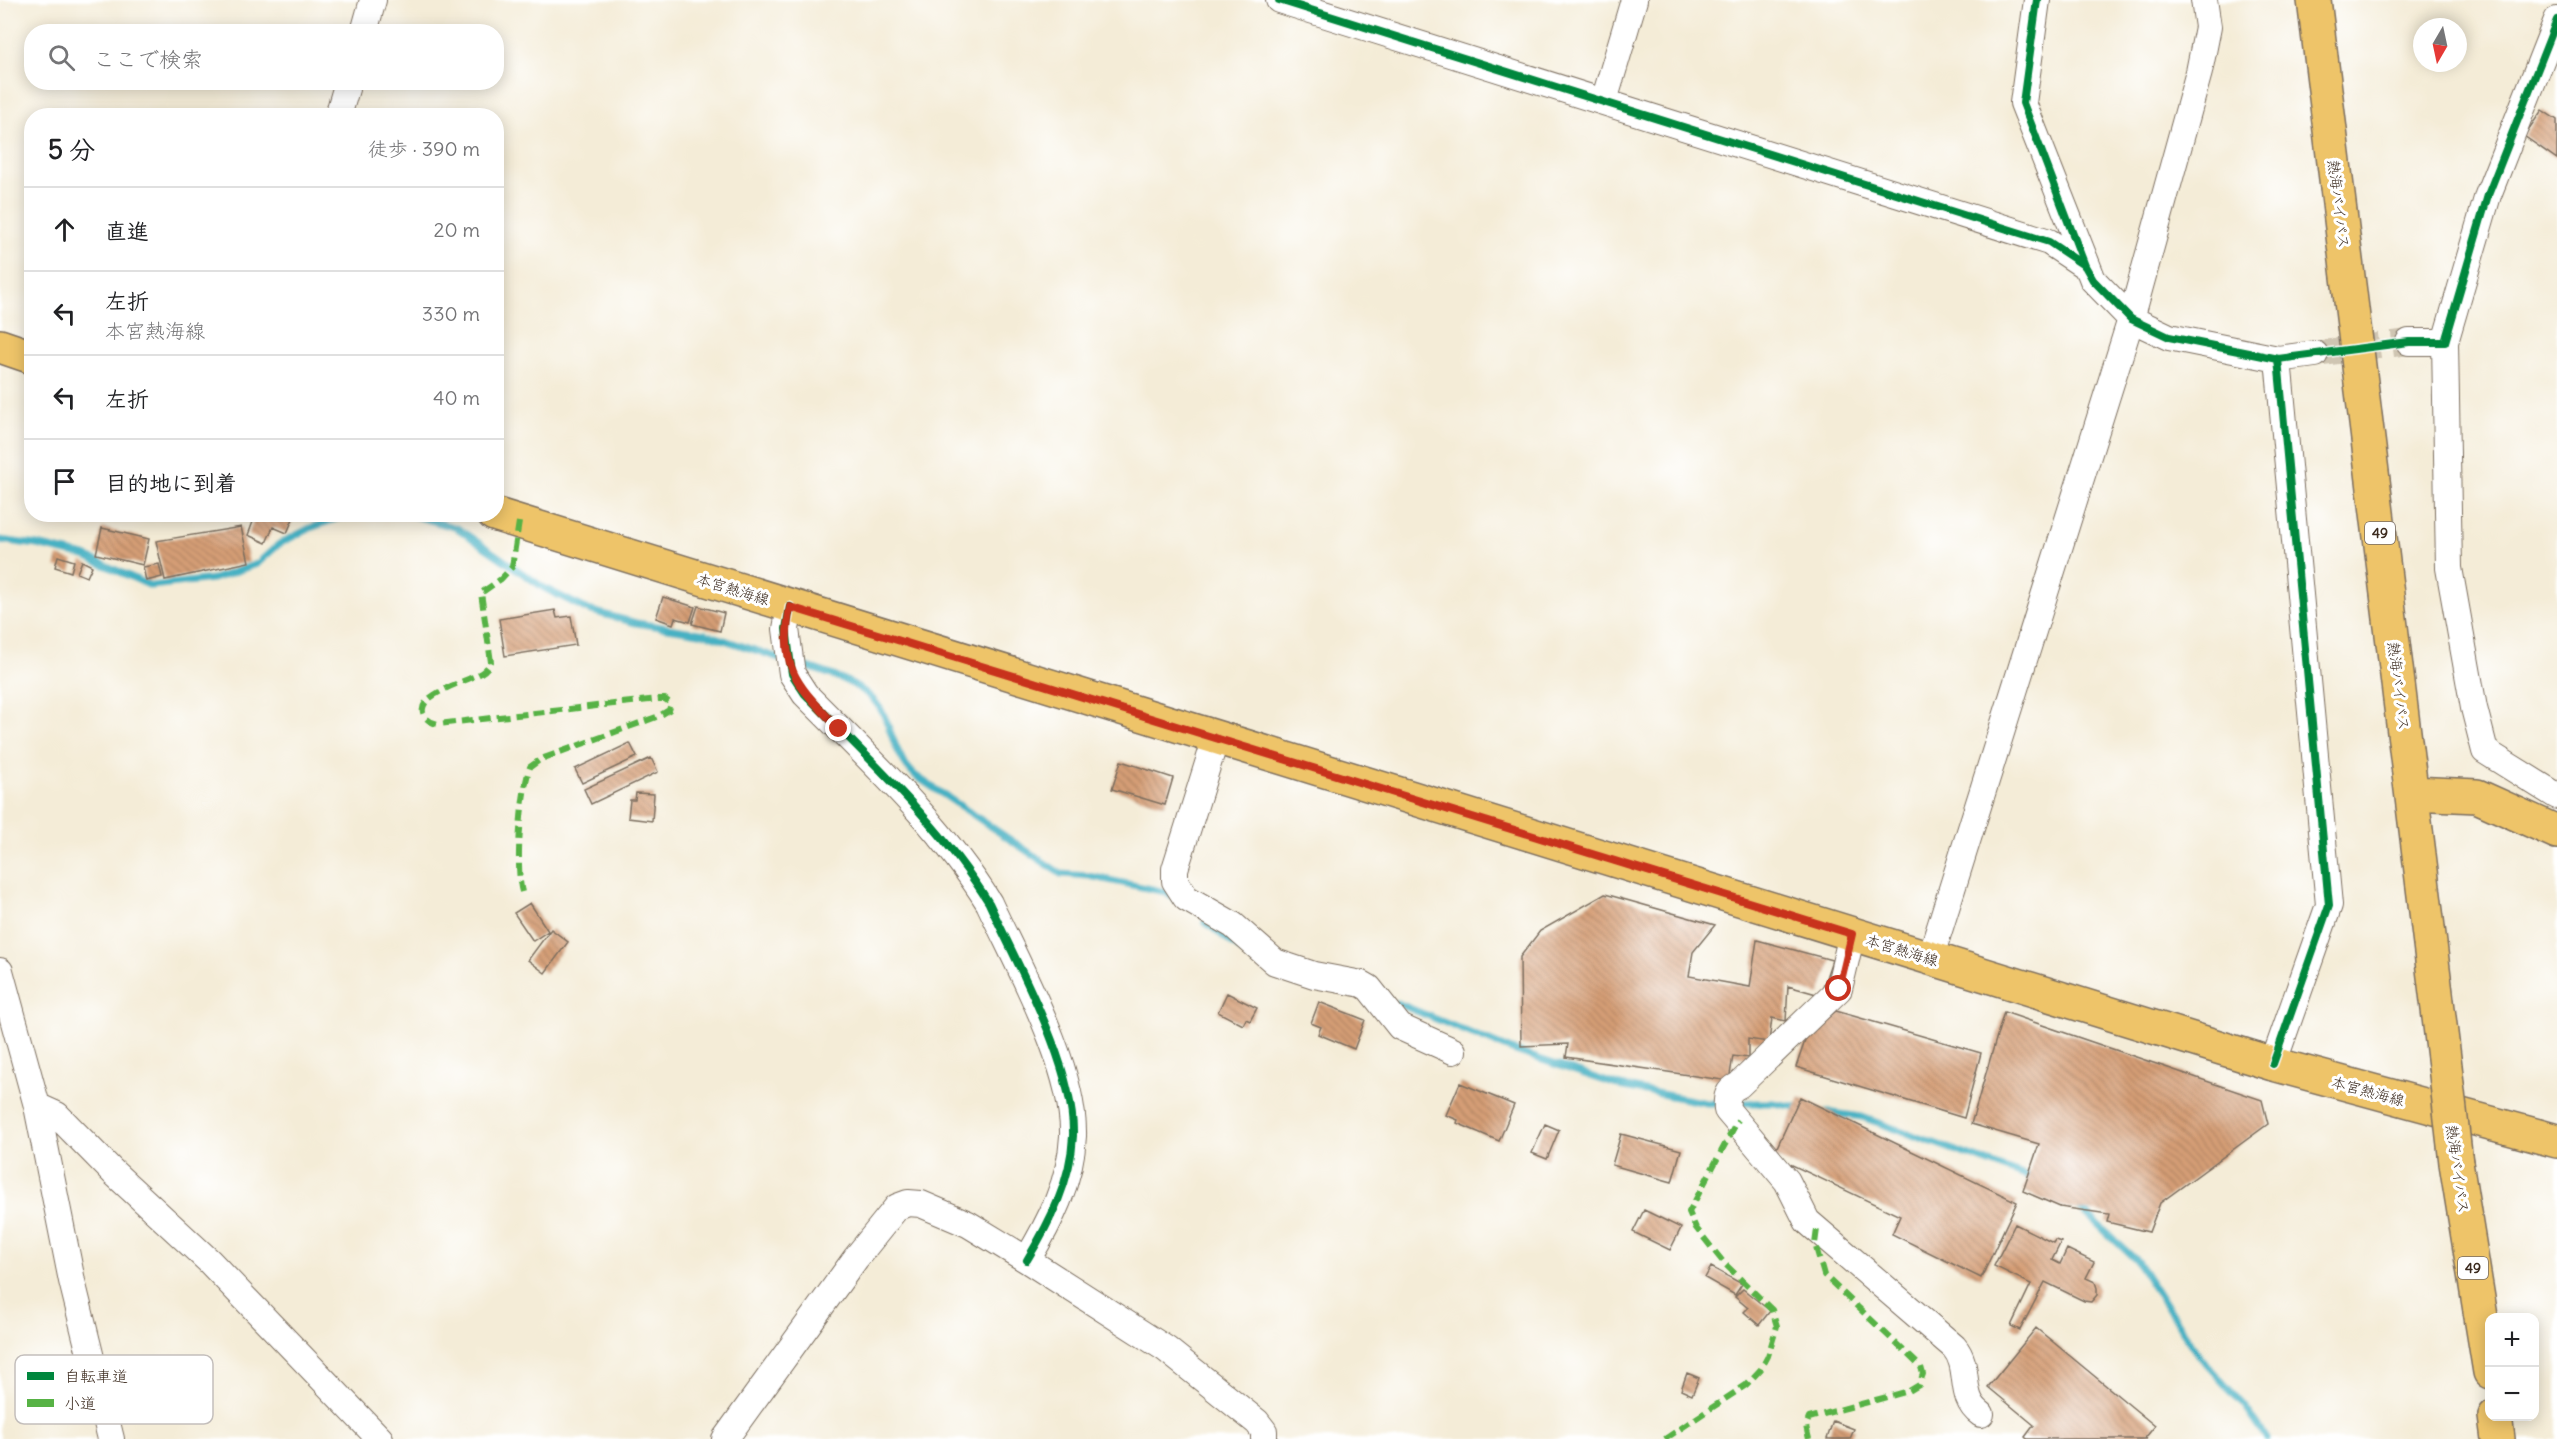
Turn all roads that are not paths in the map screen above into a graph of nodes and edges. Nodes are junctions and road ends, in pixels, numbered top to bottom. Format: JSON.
{"nodes":[{"id":1,"x":374,"y":0,"type":"edge"},
{"id":2,"x":1280,"y":0,"type":"edge"},
{"id":3,"x":1634,"y":0,"type":"edge"},
{"id":4,"x":2037,"y":0,"type":"edge"},
{"id":5,"x":2204,"y":0,"type":"edge"},
{"id":6,"x":2314,"y":0,"type":"edge"},
{"id":7,"x":2557,"y":20,"type":"edge"},
{"id":8,"x":366,"y":24,"type":"edge"},
{"id":9,"x":346,"y":90,"type":"edge"},
{"id":10,"x":1604,"y":101,"type":"junction"},
{"id":11,"x":340,"y":108,"type":"edge"},
{"id":12,"x":2085,"y":266,"type":"junction"},
{"id":13,"x":2131,"y":319,"type":"junction"},
{"id":14,"x":2409,"y":342,"type":"tunnel mouth"},
{"id":15,"x":2445,"y":342,"type":"junction"},
{"id":16,"x":0,"y":346,"type":"edge"},
{"id":17,"x":24,"y":354,"type":"edge"},
{"id":18,"x":2315,"y":354,"type":"tunnel mouth"},
{"id":19,"x":2278,"y":359,"type":"junction"},
{"id":20,"x":504,"y":517,"type":"edge"},
{"id":21,"x":790,"y":607,"type":"junction"},
{"id":22,"x":1216,"y":738,"type":"junction"},
{"id":23,"x":2412,"y":793,"type":"junction"},
{"id":24,"x":2557,"y":796,"type":"edge"},
{"id":25,"x":2557,"y":832,"type":"edge"},
{"id":26,"x":1852,"y":934,"type":"junction"},
{"id":27,"x":1930,"y":959,"type":"junction"},
{"id":28,"x":0,"y":970,"type":"edge"},
{"id":29,"x":1453,"y":1052,"type":"dead end"},
{"id":30,"x":2273,"y":1064,"type":"junction"},
{"id":31,"x":37,"y":1106,"type":"junction"},
{"id":32,"x":2557,"y":1141,"type":"edge"},
{"id":33,"x":1027,"y":1260,"type":"junction"},
{"id":34,"x":90,"y":1355,"type":"edge"},
{"id":35,"x":2489,"y":1367,"type":"edge"},
{"id":36,"x":1982,"y":1414,"type":"dead end"},
{"id":37,"x":2496,"y":1421,"type":"edge"},
{"id":38,"x":107,"y":1424,"type":"edge"},
{"id":39,"x":111,"y":1439,"type":"edge"},
{"id":40,"x":380,"y":1439,"type":"edge"},
{"id":41,"x":725,"y":1439,"type":"edge"},
{"id":42,"x":1264,"y":1439,"type":"edge"},
{"id":43,"x":2498,"y":1439,"type":"edge"}],
"edges":[{"from":1,"to":8,"type":"street"},
{"from":2,"to":10,"type":"street"},
{"from":3,"to":10,"type":"street"},
{"from":4,"to":12,"type":"street"},
{"from":5,"to":13,"type":"street"},
{"from":6,"to":23,"type":"main road","name":"熱海バイパス","number":"49"},
{"from":7,"to":15,"type":"street"},
{"from":9,"to":11,"type":"street"},
{"from":10,"to":12,"type":"street"},
{"from":12,"to":13,"type":"street"},
{"from":13,"to":19,"type":"street"},
{"from":13,"to":27,"type":"street"},
{"from":14,"to":15,"type":"street"},
{"from":15,"to":24,"type":"street"},
{"from":16,"to":17,"type":"main road"},
{"from":18,"to":19,"type":"street"},
{"from":19,"to":30,"type":"street"},
{"from":20,"to":21,"type":"main road","name":"本宮熱海線"},
{"from":21,"to":22,"type":"main road","name":"本宮熱海線"},
{"from":21,"to":33,"type":"street"},
{"from":22,"to":26,"type":"main road","name":"本宮熱海線"},
{"from":22,"to":29,"type":"street"},
{"from":23,"to":25,"type":"main road"},
{"from":23,"to":35,"type":"main road","name":"熱海バイパス","number":"49","bridge":true},
{"from":26,"to":27,"type":"main road","name":"本宮熱海線"},
{"from":26,"to":36,"type":"street"},
{"from":27,"to":30,"type":"main road","name":"本宮熱海線"},
{"from":28,"to":31,"type":"street"},
{"from":30,"to":32,"type":"main road","name":"本宮熱海線"},
{"from":31,"to":34,"type":"street"},
{"from":31,"to":40,"type":"street"},
{"from":33,"to":41,"type":"street"},
{"from":33,"to":42,"type":"street"},
{"from":37,"to":43,"type":"main road"},
{"from":38,"to":39,"type":"street"}]}
